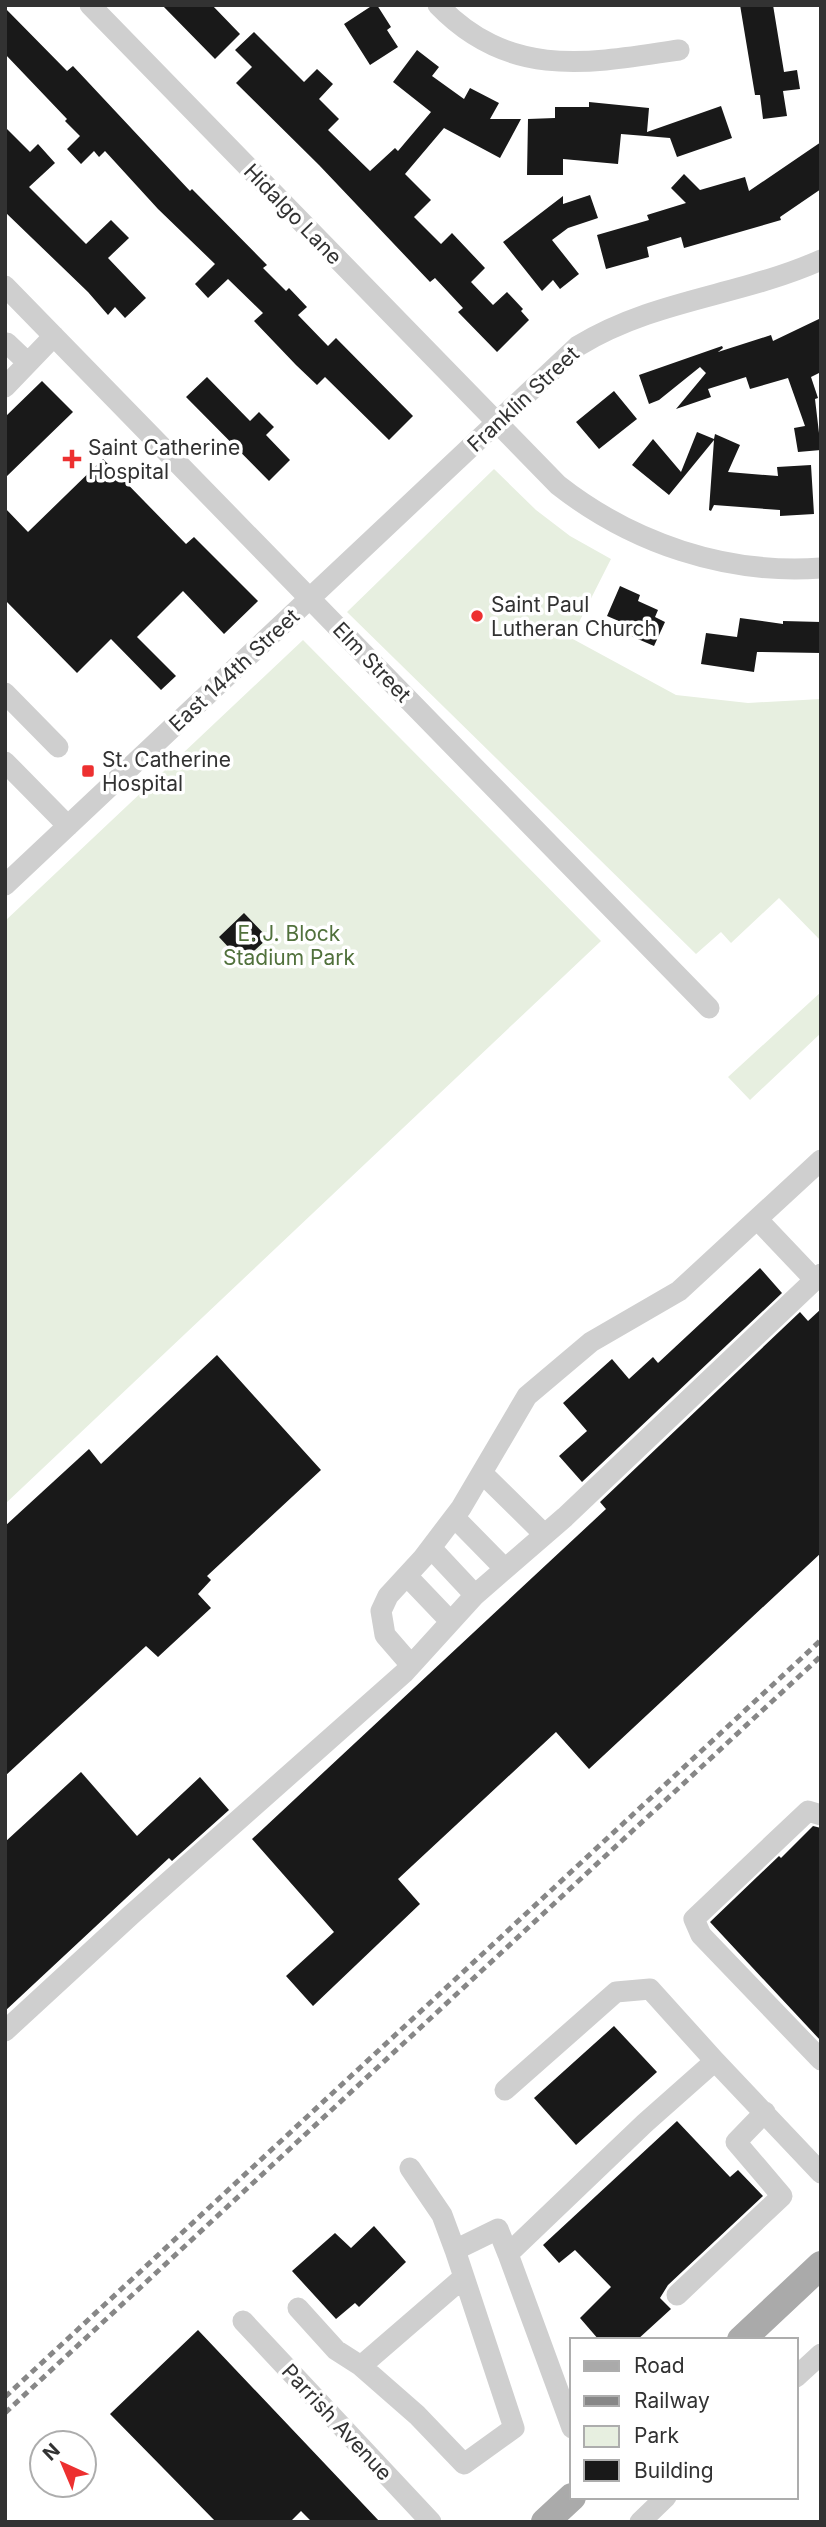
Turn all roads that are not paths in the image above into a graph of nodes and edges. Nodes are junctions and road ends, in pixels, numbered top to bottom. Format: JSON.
{"nodes":[{"id":1,"x":90,"y":5,"type":"edge"},
{"id":2,"x":438,"y":5,"type":"edge"},
{"id":3,"x":679,"y":50,"type":"dead end"},
{"id":4,"x":821,"y":260,"type":"edge"},
{"id":5,"x":5,"y":286,"type":"edge"},
{"id":6,"x":54,"y":336,"type":"junction"},
{"id":7,"x":7,"y":343,"type":"edge"},
{"id":8,"x":28,"y":363,"type":"junction"},
{"id":9,"x":5,"y":387,"type":"edge"},
{"id":10,"x":497,"y":423,"type":"junction"},
{"id":11,"x":821,"y":568,"type":"edge"},
{"id":12,"x":310,"y":598,"type":"junction"},
{"id":13,"x":5,"y":693,"type":"edge"},
{"id":14,"x":58,"y":747,"type":"dead end"},
{"id":15,"x":5,"y":762,"type":"edge"},
{"id":16,"x":68,"y":826,"type":"junction"},
{"id":17,"x":5,"y":885,"type":"edge"},
{"id":18,"x":709,"y":1008,"type":"dead end"},
{"id":19,"x":821,"y":1160,"type":"edge"},
{"id":20,"x":757,"y":1219,"type":"junction"},
{"id":21,"x":818,"y":1277,"type":"edge"},
{"id":22,"x":482,"y":1473,"type":"junction"},
{"id":23,"x":454,"y":1518,"type":"junction"},
{"id":24,"x":544,"y":1534,"type":"junction"},
{"id":25,"x":431,"y":1548,"type":"junction"},
{"id":26,"x":505,"y":1569,"type":"junction"},
{"id":27,"x":407,"y":1576,"type":"junction"},
{"id":28,"x":475,"y":1595,"type":"junction"},
{"id":29,"x":450,"y":1620,"type":"junction"},
{"id":30,"x":411,"y":1665,"type":"junction"},
{"id":31,"x":821,"y":1815,"type":"edge"},
{"id":32,"x":5,"y":2031,"type":"edge"},
{"id":33,"x":821,"y":2060,"type":"edge"},
{"id":34,"x":715,"y":2061,"type":"junction"},
{"id":35,"x":505,"y":2090,"type":"dead end"},
{"id":36,"x":765,"y":2112,"type":"junction"},
{"id":37,"x":813,"y":2148,"type":"edge"},
{"id":38,"x":410,"y":2168,"type":"dead end"},
{"id":39,"x":821,"y":2172,"type":"edge"},
{"id":40,"x":455,"y":2250,"type":"junction"},
{"id":41,"x":508,"y":2254,"type":"junction"},
{"id":42,"x":821,"y":2266,"type":"edge"},
{"id":43,"x":464,"y":2277,"type":"junction"},
{"id":44,"x":677,"y":2295,"type":"dead end"},
{"id":45,"x":298,"y":2308,"type":"dead end"},
{"id":46,"x":243,"y":2322,"type":"dead end"},
{"id":47,"x":743,"y":2338,"type":"edge"},
{"id":48,"x":821,"y":2354,"type":"edge"},
{"id":49,"x":361,"y":2366,"type":"junction"},
{"id":50,"x":798,"y":2375,"type":"edge"},
{"id":51,"x":570,"y":2423,"type":"edge"},
{"id":52,"x":570,"y":2499,"type":"edge"},
{"id":53,"x":664,"y":2499,"type":"edge"},
{"id":54,"x":431,"y":2522,"type":"edge"},
{"id":55,"x":545,"y":2522,"type":"edge"},
{"id":56,"x":640,"y":2522,"type":"edge"}],
"edges":[{"from":1,"to":10,"type":"street","name":"Hidalgo Lane"},
{"from":2,"to":3,"type":"street"},
{"from":4,"to":10,"type":"street","name":"Franklin Street"},
{"from":5,"to":6,"type":"street","name":"Elm Street"},
{"from":6,"to":8,"type":"street"},
{"from":6,"to":12,"type":"street","name":"Elm Street"},
{"from":7,"to":8,"type":"street"},
{"from":8,"to":9,"type":"street"},
{"from":10,"to":11,"type":"street","name":"Hidalgo Lane"},
{"from":10,"to":12,"type":"street","name":"Franklin Street"},
{"from":12,"to":16,"type":"street","name":"East 144th Street"},
{"from":12,"to":18,"type":"street","name":"Elm Street"},
{"from":13,"to":14,"type":"street"},
{"from":15,"to":16,"type":"street"},
{"from":16,"to":17,"type":"street","name":"East 144th Street"},
{"from":19,"to":20,"type":"street"},
{"from":20,"to":21,"type":"street"},
{"from":20,"to":22,"type":"street"},
{"from":21,"to":24,"type":"street"},
{"from":22,"to":23,"type":"street"},
{"from":22,"to":24,"type":"street"},
{"from":23,"to":25,"type":"street"},
{"from":23,"to":26,"type":"street"},
{"from":24,"to":26,"type":"street"},
{"from":25,"to":27,"type":"street"},
{"from":25,"to":28,"type":"street"},
{"from":26,"to":28,"type":"street"},
{"from":27,"to":29,"type":"street"},
{"from":27,"to":30,"type":"street"},
{"from":28,"to":29,"type":"street"},
{"from":29,"to":30,"type":"street"},
{"from":30,"to":32,"type":"street"},
{"from":31,"to":33,"type":"street"},
{"from":34,"to":35,"type":"street"},
{"from":34,"to":36,"type":"street"},
{"from":34,"to":41,"type":"street"},
{"from":36,"to":37,"type":"street"},
{"from":36,"to":44,"type":"street"},
{"from":37,"to":39,"type":"street"},
{"from":38,"to":40,"type":"street"},
{"from":40,"to":41,"type":"street"},
{"from":40,"to":43,"type":"street"},
{"from":41,"to":51,"type":"street"},
{"from":42,"to":47,"type":"main road"},
{"from":43,"to":49,"type":"street"},
{"from":43,"to":49,"type":"street"},
{"from":45,"to":49,"type":"street"},
{"from":46,"to":54,"type":"street","name":"Parrish Avenue"},
{"from":48,"to":50,"type":"street"},
{"from":52,"to":55,"type":"main road"},
{"from":53,"to":56,"type":"street"}]}
